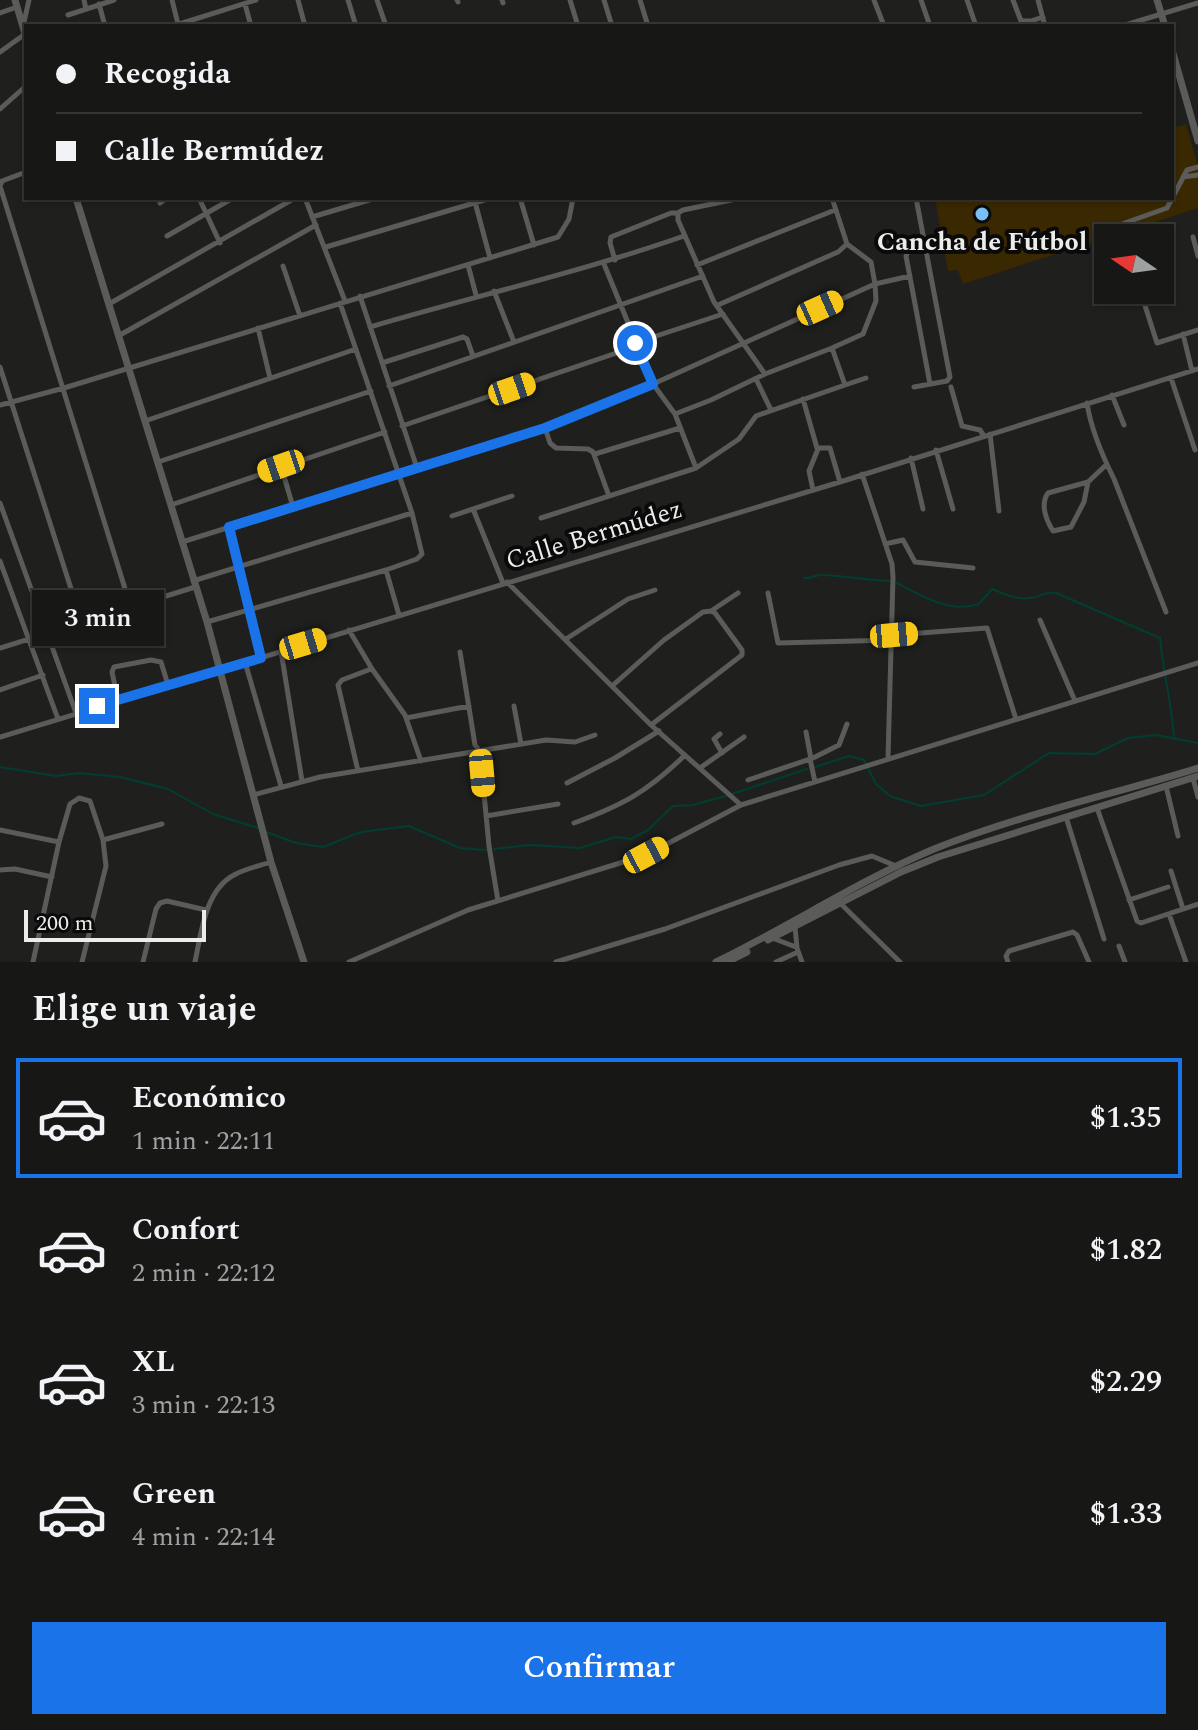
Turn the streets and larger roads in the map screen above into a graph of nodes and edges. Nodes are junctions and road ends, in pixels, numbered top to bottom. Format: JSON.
{"nodes":[{"id":1,"x":29,"y":0,"type":"edge"},
{"id":2,"x":84,"y":0,"type":"edge"},
{"id":3,"x":114,"y":0,"type":"edge"},
{"id":4,"x":172,"y":0,"type":"edge"},
{"id":5,"x":256,"y":0,"type":"edge"},
{"id":6,"x":298,"y":0,"type":"edge"},
{"id":7,"x":348,"y":0,"type":"edge"},
{"id":8,"x":377,"y":0,"type":"edge"},
{"id":9,"x":570,"y":0,"type":"edge"},
{"id":10,"x":604,"y":0,"type":"edge"},
{"id":11,"x":640,"y":0,"type":"edge"},
{"id":12,"x":874,"y":0,"type":"edge"},
{"id":13,"x":921,"y":0,"type":"edge"},
{"id":14,"x":967,"y":0,"type":"edge"},
{"id":15,"x":1013,"y":0,"type":"edge"},
{"id":16,"x":1038,"y":0,"type":"edge"},
{"id":17,"x":1157,"y":0,"type":"edge"},
{"id":18,"x":16,"y":3,"type":"edge"},
{"id":19,"x":1198,"y":3,"type":"edge"},
{"id":20,"x":99,"y":4,"type":"junction"},
{"id":21,"x":245,"y":4,"type":"junction"},
{"id":22,"x":86,"y":9,"type":"junction"},
{"id":23,"x":0,"y":13,"type":"edge"},
{"id":24,"x":68,"y":15,"type":"dead end"},
{"id":25,"x":1161,"y":15,"type":"junction"},
{"id":26,"x":1043,"y":17,"type":"junction"},
{"id":27,"x":26,"y":24,"type":"edge"},
{"id":28,"x":104,"y":24,"type":"edge"},
{"id":29,"x":176,"y":24,"type":"edge"},
{"id":30,"x":179,"y":24,"type":"edge"},
{"id":31,"x":250,"y":24,"type":"edge"},
{"id":32,"x":304,"y":24,"type":"edge"},
{"id":33,"x":355,"y":24,"type":"edge"},
{"id":34,"x":385,"y":24,"type":"edge"},
{"id":35,"x":577,"y":24,"type":"edge"},
{"id":36,"x":611,"y":24,"type":"edge"},
{"id":37,"x":647,"y":24,"type":"edge"},
{"id":38,"x":883,"y":24,"type":"edge"},
{"id":39,"x":929,"y":24,"type":"edge"},
{"id":40,"x":975,"y":24,"type":"edge"},
{"id":41,"x":1045,"y":24,"type":"edge"},
{"id":42,"x":1129,"y":24,"type":"edge"},
{"id":43,"x":1164,"y":24,"type":"edge"},
{"id":44,"x":24,"y":29,"type":"edge"},
{"id":45,"x":24,"y":33,"type":"edge"},
{"id":46,"x":0,"y":52,"type":"edge"},
{"id":47,"x":1174,"y":56,"type":"edge"},
{"id":48,"x":24,"y":88,"type":"edge"},
{"id":49,"x":0,"y":109,"type":"edge"},
{"id":50,"x":1195,"y":122,"type":"edge"},
{"id":51,"x":1198,"y":141,"type":"edge"},
{"id":52,"x":1198,"y":167,"type":"edge"},
{"id":53,"x":24,"y":173,"type":"edge"},
{"id":54,"x":1198,"y":175,"type":"edge"},
{"id":55,"x":1183,"y":177,"type":"junction"},
{"id":56,"x":1174,"y":194,"type":"edge"},
{"id":57,"x":77,"y":200,"type":"edge"},
{"id":58,"x":164,"y":200,"type":"edge"},
{"id":59,"x":200,"y":200,"type":"edge"},
{"id":60,"x":230,"y":200,"type":"edge"},
{"id":61,"x":292,"y":200,"type":"edge"},
{"id":62,"x":306,"y":200,"type":"edge"},
{"id":63,"x":369,"y":200,"type":"edge"},
{"id":64,"x":483,"y":200,"type":"edge"},
{"id":65,"x":521,"y":200,"type":"edge"},
{"id":66,"x":573,"y":200,"type":"edge"},
{"id":67,"x":733,"y":200,"type":"edge"},
{"id":68,"x":832,"y":200,"type":"edge"},
{"id":69,"x":916,"y":200,"type":"edge"},
{"id":70,"x":1171,"y":200,"type":"edge"},
{"id":71,"x":475,"y":202,"type":"junction"},
{"id":72,"x":160,"y":203,"type":"dead end"},
{"id":73,"x":835,"y":210,"type":"junction"},
{"id":74,"x":678,"y":213,"type":"junction"},
{"id":75,"x":206,"y":214,"type":"junction"},
{"id":76,"x":312,"y":217,"type":"junction"},
{"id":77,"x":1122,"y":224,"type":"edge"},
{"id":78,"x":316,"y":225,"type":"junction"},
{"id":79,"x":167,"y":236,"type":"dead end"},
{"id":80,"x":684,"y":236,"type":"junction"},
{"id":81,"x":1193,"y":237,"type":"dead end"},
{"id":82,"x":220,"y":243,"type":"junction"},
{"id":83,"x":847,"y":244,"type":"junction"},
{"id":84,"x":534,"y":245,"type":"junction"},
{"id":85,"x":326,"y":247,"type":"junction"},
{"id":86,"x":924,"y":248,"type":"junction"},
{"id":87,"x":1198,"y":256,"type":"edge"},
{"id":88,"x":490,"y":258,"type":"junction"},
{"id":89,"x":615,"y":260,"type":"junction"},
{"id":90,"x":604,"y":264,"type":"junction"},
{"id":91,"x":468,"y":265,"type":"junction"},
{"id":92,"x":697,"y":265,"type":"junction"},
{"id":93,"x":283,"y":266,"type":"dead end"},
{"id":94,"x":703,"y":276,"type":"junction"},
{"id":95,"x":910,"y":276,"type":"junction"},
{"id":96,"x":875,"y":284,"type":"junction"},
{"id":97,"x":494,"y":291,"type":"junction"},
{"id":98,"x":476,"y":295,"type":"junction"},
{"id":99,"x":360,"y":296,"type":"junction"},
{"id":100,"x":343,"y":302,"type":"junction"},
{"id":101,"x":109,"y":304,"type":"junction"},
{"id":102,"x":1144,"y":304,"type":"edge"},
{"id":103,"x":620,"y":305,"type":"junction"},
{"id":104,"x":718,"y":305,"type":"junction"},
{"id":105,"x":723,"y":314,"type":"junction"},
{"id":106,"x":300,"y":316,"type":"junction"},
{"id":107,"x":370,"y":327,"type":"junction"},
{"id":108,"x":258,"y":328,"type":"junction"},
{"id":109,"x":1198,"y":330,"type":"edge"},
{"id":110,"x":1183,"y":334,"type":"junction"},
{"id":111,"x":120,"y":335,"type":"junction"},
{"id":112,"x":744,"y":341,"type":"junction"},
{"id":113,"x":514,"y":342,"type":"junction"},
{"id":114,"x":636,"y":345,"type":"junction"},
{"id":115,"x":832,"y":348,"type":"junction"},
{"id":116,"x":356,"y":349,"type":"junction"},
{"id":117,"x":473,"y":356,"type":"junction"},
{"id":118,"x":382,"y":363,"type":"junction"},
{"id":119,"x":0,"y":367,"type":"edge"},
{"id":120,"x":129,"y":368,"type":"junction"},
{"id":121,"x":1195,"y":370,"type":"edge"},
{"id":122,"x":765,"y":374,"type":"junction"},
{"id":123,"x":270,"y":378,"type":"junction"},
{"id":124,"x":755,"y":378,"type":"junction"},
{"id":125,"x":866,"y":378,"type":"dead end"},
{"id":126,"x":1171,"y":378,"type":"junction"},
{"id":127,"x":653,"y":384,"type":"junction"},
{"id":128,"x":930,"y":384,"type":"junction"},
{"id":129,"x":845,"y":385,"type":"junction"},
{"id":130,"x":389,"y":386,"type":"junction"},
{"id":131,"x":914,"y":387,"type":"dead end"},
{"id":132,"x":951,"y":387,"type":"dead end"},
{"id":133,"x":64,"y":388,"type":"junction"},
{"id":134,"x":371,"y":391,"type":"junction"},
{"id":135,"x":1112,"y":395,"type":"junction"},
{"id":136,"x":803,"y":399,"type":"junction"},
{"id":137,"x":10,"y":403,"type":"junction"},
{"id":138,"x":1087,"y":403,"type":"junction"},
{"id":139,"x":0,"y":405,"type":"edge"},
{"id":140,"x":771,"y":410,"type":"junction"},
{"id":141,"x":675,"y":414,"type":"junction"},
{"id":142,"x":145,"y":421,"type":"junction"},
{"id":143,"x":1124,"y":425,"type":"dead end"},
{"id":144,"x":402,"y":426,"type":"junction"},
{"id":145,"x":545,"y":428,"type":"junction"},
{"id":146,"x":680,"y":428,"type":"junction"},
{"id":147,"x":385,"y":432,"type":"junction"},
{"id":148,"x":987,"y":435,"type":"junction"},
{"id":149,"x":818,"y":449,"type":"junction"},
{"id":150,"x":936,"y":450,"type":"junction"},
{"id":151,"x":1195,"y":450,"type":"dead end"},
{"id":152,"x":595,"y":454,"type":"junction"},
{"id":153,"x":911,"y":458,"type":"junction"},
{"id":154,"x":157,"y":462,"type":"junction"},
{"id":155,"x":1106,"y":465,"type":"junction"},
{"id":156,"x":281,"y":466,"type":"junction"},
{"id":157,"x":417,"y":468,"type":"junction"},
{"id":158,"x":696,"y":468,"type":"junction"},
{"id":159,"x":398,"y":474,"type":"junction"},
{"id":160,"x":862,"y":474,"type":"junction"},
{"id":161,"x":840,"y":482,"type":"junction"},
{"id":162,"x":1088,"y":482,"type":"junction"},
{"id":163,"x":813,"y":490,"type":"junction"},
{"id":164,"x":512,"y":496,"type":"dead end"},
{"id":165,"x":609,"y":496,"type":"junction"},
{"id":166,"x":0,"y":503,"type":"edge"},
{"id":167,"x":170,"y":505,"type":"junction"},
{"id":168,"x":293,"y":507,"type":"junction"},
{"id":169,"x":473,"y":509,"type":"junction"},
{"id":170,"x":923,"y":509,"type":"dead end"},
{"id":171,"x":953,"y":509,"type":"dead end"},
{"id":172,"x":999,"y":511,"type":"dead end"},
{"id":173,"x":412,"y":513,"type":"junction"},
{"id":174,"x":452,"y":516,"type":"dead end"},
{"id":175,"x":541,"y":518,"type":"dead end"},
{"id":176,"x":229,"y":527,"type":"junction"},
{"id":177,"x":897,"y":541,"type":"junction"},
{"id":178,"x":181,"y":542,"type":"junction"},
{"id":179,"x":885,"y":544,"type":"junction"},
{"id":180,"x":888,"y":551,"type":"junction"},
{"id":181,"x":0,"y":561,"type":"edge"},
{"id":182,"x":240,"y":568,"type":"junction"},
{"id":183,"x":973,"y":568,"type":"dead end"},
{"id":184,"x":386,"y":570,"type":"junction"},
{"id":185,"x":505,"y":582,"type":"junction"},
{"id":186,"x":194,"y":584,"type":"junction"},
{"id":187,"x":655,"y":590,"type":"dead end"},
{"id":188,"x":738,"y":593,"type":"dead end"},
{"id":189,"x":768,"y":593,"type":"dead end"},
{"id":190,"x":131,"y":608,"type":"junction"},
{"id":191,"x":250,"y":611,"type":"junction"},
{"id":192,"x":711,"y":611,"type":"junction"},
{"id":193,"x":1166,"y":612,"type":"dead end"},
{"id":194,"x":399,"y":615,"type":"junction"},
{"id":195,"x":1040,"y":620,"type":"dead end"},
{"id":196,"x":207,"y":622,"type":"junction"},
{"id":197,"x":82,"y":623,"type":"junction"},
{"id":198,"x":349,"y":630,"type":"junction"},
{"id":199,"x":47,"y":634,"type":"junction"},
{"id":200,"x":894,"y":638,"type":"junction"},
{"id":201,"x":31,"y":639,"type":"junction"},
{"id":202,"x":566,"y":639,"type":"junction"},
{"id":203,"x":0,"y":648,"type":"edge"},
{"id":204,"x":281,"y":651,"type":"junction"},
{"id":205,"x":460,"y":652,"type":"dead end"},
{"id":206,"x":261,"y":658,"type":"junction"},
{"id":207,"x":245,"y":662,"type":"junction"},
{"id":208,"x":1198,"y":663,"type":"edge"},
{"id":209,"x":372,"y":669,"type":"junction"},
{"id":210,"x":221,"y":670,"type":"junction"},
{"id":211,"x":43,"y":675,"type":"junction"},
{"id":212,"x":168,"y":685,"type":"junction"},
{"id":213,"x":612,"y":686,"type":"junction"},
{"id":214,"x":0,"y":690,"type":"edge"},
{"id":215,"x":118,"y":700,"type":"junction"},
{"id":216,"x":1075,"y":701,"type":"junction"},
{"id":217,"x":469,"y":706,"type":"junction"},
{"id":218,"x":514,"y":706,"type":"dead end"},
{"id":219,"x":76,"y":713,"type":"junction"},
{"id":220,"x":406,"y":718,"type":"junction"},
{"id":221,"x":58,"y":719,"type":"junction"},
{"id":222,"x":1016,"y":719,"type":"junction"},
{"id":223,"x":847,"y":724,"type":"dead end"},
{"id":224,"x":651,"y":725,"type":"junction"},
{"id":225,"x":659,"y":731,"type":"junction"},
{"id":226,"x":806,"y":732,"type":"dead end"},
{"id":227,"x":720,"y":734,"type":"dead end"},
{"id":228,"x":595,"y":735,"type":"dead end"},
{"id":229,"x":0,"y":737,"type":"edge"},
{"id":230,"x":744,"y":737,"type":"dead end"},
{"id":231,"x":521,"y":744,"type":"junction"},
{"id":232,"x":480,"y":751,"type":"junction"},
{"id":233,"x":722,"y":753,"type":"junction"},
{"id":234,"x":685,"y":755,"type":"junction"},
{"id":235,"x":888,"y":758,"type":"junction"},
{"id":236,"x":811,"y":759,"type":"junction"},
{"id":237,"x":421,"y":761,"type":"junction"},
{"id":238,"x":700,"y":768,"type":"junction"},
{"id":239,"x":1198,"y":768,"type":"edge"},
{"id":240,"x":358,"y":771,"type":"junction"},
{"id":241,"x":1195,"y":777,"type":"edge"},
{"id":242,"x":748,"y":780,"type":"dead end"},
{"id":243,"x":302,"y":781,"type":"junction"},
{"id":244,"x":815,"y":782,"type":"junction"},
{"id":245,"x":567,"y":783,"type":"dead end"},
{"id":246,"x":1166,"y":785,"type":"junction"},
{"id":247,"x":281,"y":786,"type":"junction"},
{"id":248,"x":252,"y":795,"type":"junction"},
{"id":249,"x":1198,"y":797,"type":"edge"},
{"id":250,"x":558,"y":804,"type":"dead end"},
{"id":251,"x":741,"y":805,"type":"junction"},
{"id":252,"x":1097,"y":808,"type":"junction"},
{"id":253,"x":486,"y":816,"type":"junction"},
{"id":254,"x":1066,"y":817,"type":"junction"},
{"id":255,"x":574,"y":823,"type":"dead end"},
{"id":256,"x":162,"y":824,"type":"dead end"},
{"id":257,"x":0,"y":830,"type":"edge"},
{"id":258,"x":1178,"y":836,"type":"dead end"},
{"id":259,"x":103,"y":840,"type":"junction"},
{"id":260,"x":59,"y":842,"type":"junction"},
{"id":261,"x":271,"y":862,"type":"junction"},
{"id":262,"x":896,"y":866,"type":"junction"},
{"id":263,"x":0,"y":870,"type":"edge"},
{"id":264,"x":1171,"y":871,"type":"dead end"},
{"id":265,"x":52,"y":877,"type":"junction"},
{"id":266,"x":1168,"y":887,"type":"dead end"},
{"id":267,"x":837,"y":900,"type":"junction"},
{"id":268,"x":1129,"y":900,"type":"junction"},
{"id":269,"x":498,"y":901,"type":"junction"},
{"id":270,"x":1198,"y":904,"type":"edge"},
{"id":271,"x":1183,"y":909,"type":"junction"},
{"id":272,"x":206,"y":910,"type":"junction"},
{"id":273,"x":1169,"y":914,"type":"junction"},
{"id":274,"x":795,"y":927,"type":"junction"},
{"id":275,"x":772,"y":938,"type":"junction"},
{"id":276,"x":1104,"y":939,"type":"dead end"},
{"id":277,"x":1119,"y":946,"type":"dead end"},
{"id":278,"x":797,"y":950,"type":"junction"},
{"id":279,"x":33,"y":962,"type":"edge"},
{"id":280,"x":82,"y":962,"type":"edge"},
{"id":281,"x":143,"y":962,"type":"edge"},
{"id":282,"x":195,"y":962,"type":"edge"},
{"id":283,"x":304,"y":962,"type":"edge"},
{"id":284,"x":349,"y":962,"type":"edge"},
{"id":285,"x":556,"y":962,"type":"edge"},
{"id":286,"x":716,"y":962,"type":"edge"},
{"id":287,"x":727,"y":962,"type":"edge"},
{"id":288,"x":776,"y":962,"type":"edge"},
{"id":289,"x":802,"y":962,"type":"edge"},
{"id":290,"x":899,"y":962,"type":"edge"},
{"id":291,"x":1008,"y":962,"type":"edge"},
{"id":292,"x":1089,"y":962,"type":"edge"},
{"id":293,"x":1125,"y":962,"type":"edge"},
{"id":294,"x":1186,"y":962,"type":"edge"}],
"edges":[{"from":1,"to":27,"type":"street"},
{"from":2,"to":22,"type":"street"},
{"from":3,"to":20,"type":"street"},
{"from":4,"to":29,"type":"street"},
{"from":5,"to":21,"type":"street"},
{"from":6,"to":32,"type":"street"},
{"from":7,"to":33,"type":"street"},
{"from":8,"to":34,"type":"street"},
{"from":9,"to":35,"type":"street"},
{"from":10,"to":36,"type":"street"},
{"from":11,"to":37,"type":"street"},
{"from":12,"to":38,"type":"street"},
{"from":13,"to":39,"type":"street"},
{"from":14,"to":40,"type":"street"},
{"from":15,"to":26,"type":"street"},
{"from":16,"to":26,"type":"street"},
{"from":17,"to":25,"type":"street"},
{"from":18,"to":23,"type":"street"},
{"from":18,"to":44,"type":"street"},
{"from":19,"to":25,"type":"street"},
{"from":20,"to":22,"type":"street"},
{"from":20,"to":28,"type":"street"},
{"from":21,"to":30,"type":"street"},
{"from":21,"to":31,"type":"street"},
{"from":22,"to":24,"type":"street"},
{"from":25,"to":42,"type":"street"},
{"from":25,"to":43,"type":"street"},
{"from":26,"to":41,"type":"street"},
{"from":45,"to":46,"type":"street"},
{"from":47,"to":50,"type":"street"},
{"from":48,"to":49,"type":"street"},
{"from":50,"to":51,"type":"street"},
{"from":52,"to":55,"type":"street"},
{"from":53,"to":133,"type":"street"},
{"from":54,"to":55,"type":"street"},
{"from":55,"to":56,"type":"street"},
{"from":57,"to":101,"type":"street"},
{"from":58,"to":72,"type":"street"},
{"from":59,"to":75,"type":"street"},
{"from":60,"to":75,"type":"street"},
{"from":61,"to":82,"type":"street"},
{"from":62,"to":76,"type":"street"},
{"from":63,"to":76,"type":"street"},
{"from":64,"to":71,"type":"street"},
{"from":65,"to":84,"type":"street"},
{"from":66,"to":84,"type":"street"},
{"from":67,"to":74,"type":"street"},
{"from":68,"to":73,"type":"street"},
{"from":69,"to":86,"type":"street"},
{"from":70,"to":77,"type":"street"},
{"from":71,"to":85,"type":"street"},
{"from":71,"to":88,"type":"street"},
{"from":73,"to":83,"type":"street"},
{"from":73,"to":92,"type":"street"},
{"from":74,"to":80,"type":"street"},
{"from":74,"to":89,"type":"street"},
{"from":75,"to":79,"type":"street"},
{"from":75,"to":82,"type":"street"},
{"from":76,"to":78,"type":"street"},
{"from":78,"to":85,"type":"street"},
{"from":78,"to":111,"type":"street"},
{"from":80,"to":89,"type":"street"},
{"from":80,"to":92,"type":"street"},
{"from":81,"to":87,"type":"street"},
{"from":82,"to":101,"type":"street"},
{"from":83,"to":96,"type":"street"},
{"from":83,"to":104,"type":"street"},
{"from":84,"to":88,"type":"street"},
{"from":85,"to":100,"type":"street"},
{"from":86,"to":95,"type":"street"},
{"from":86,"to":128,"type":"street"},
{"from":88,"to":91,"type":"street"},
{"from":89,"to":90,"type":"street"},
{"from":90,"to":97,"type":"street"},
{"from":90,"to":103,"type":"street"},
{"from":91,"to":98,"type":"street"},
{"from":91,"to":99,"type":"street"},
{"from":92,"to":94,"type":"street"},
{"from":93,"to":106,"type":"street"},
{"from":94,"to":103,"type":"street"},
{"from":94,"to":104,"type":"street"},
{"from":95,"to":96,"type":"street"},
{"from":95,"to":128,"type":"street"},
{"from":96,"to":112,"type":"street"},
{"from":96,"to":115,"type":"street"},
{"from":97,"to":98,"type":"street"},
{"from":97,"to":113,"type":"street"},
{"from":98,"to":107,"type":"street"},
{"from":99,"to":100,"type":"street"},
{"from":99,"to":107,"type":"street"},
{"from":100,"to":106,"type":"street"},
{"from":100,"to":116,"type":"street"},
{"from":101,"to":111,"type":"street"},
{"from":102,"to":110,"type":"street"},
{"from":103,"to":113,"type":"street"},
{"from":103,"to":114,"type":"street"},
{"from":104,"to":105,"type":"street"},
{"from":105,"to":112,"type":"street"},
{"from":105,"to":114,"type":"street"},
{"from":106,"to":108,"type":"street"},
{"from":107,"to":118,"type":"street"},
{"from":108,"to":120,"type":"street"},
{"from":108,"to":123,"type":"street"},
{"from":109,"to":110,"type":"street"},
{"from":110,"to":121,"type":"street"},
{"from":111,"to":120,"type":"street"},
{"from":112,"to":122,"type":"street"},
{"from":112,"to":127,"type":"street"},
{"from":113,"to":117,"type":"street"},
{"from":114,"to":127,"type":"street"},
{"from":114,"to":144,"type":"street"},
{"from":115,"to":122,"type":"street"},
{"from":115,"to":129,"type":"street"},
{"from":116,"to":123,"type":"street"},
{"from":116,"to":134,"type":"street"},
{"from":117,"to":118,"type":"street"},
{"from":117,"to":130,"type":"street"},
{"from":118,"to":130,"type":"street"},
{"from":119,"to":137,"type":"street"},
{"from":120,"to":133,"type":"street"},
{"from":120,"to":142,"type":"street"},
{"from":121,"to":126,"type":"street","name":"Calle Bermúdez"},
{"from":122,"to":124,"type":"street"},
{"from":123,"to":142,"type":"street"},
{"from":124,"to":140,"type":"street"},
{"from":124,"to":141,"type":"street"},
{"from":125,"to":129,"type":"street"},
{"from":126,"to":135,"type":"street","name":"Calle Bermúdez"},
{"from":126,"to":151,"type":"street"},
{"from":127,"to":141,"type":"street"},
{"from":127,"to":145,"type":"street"},
{"from":128,"to":131,"type":"street"},
{"from":129,"to":136,"type":"street"},
{"from":130,"to":144,"type":"street"},
{"from":132,"to":148,"type":"street"},
{"from":133,"to":137,"type":"street"},
{"from":133,"to":190,"type":"street"},
{"from":134,"to":147,"type":"street"},
{"from":134,"to":154,"type":"street"},
{"from":135,"to":138,"type":"street","name":"Calle Bermúdez"},
{"from":135,"to":143,"type":"street"},
{"from":136,"to":140,"type":"street"},
{"from":136,"to":149,"type":"street"},
{"from":137,"to":139,"type":"street"},
{"from":137,"to":197,"type":"street"},
{"from":138,"to":148,"type":"street","name":"Calle Bermúdez"},
{"from":138,"to":155,"type":"street"},
{"from":140,"to":158,"type":"street"},
{"from":141,"to":146,"type":"street"},
{"from":142,"to":154,"type":"street"},
{"from":144,"to":157,"type":"street"},
{"from":145,"to":152,"type":"street"},
{"from":145,"to":157,"type":"street"},
{"from":146,"to":152,"type":"street"},
{"from":146,"to":158,"type":"street"},
{"from":147,"to":156,"type":"street"},
{"from":147,"to":159,"type":"street"},
{"from":148,"to":150,"type":"street","name":"Calle Bermúdez"},
{"from":148,"to":172,"type":"street"},
{"from":149,"to":161,"type":"street"},
{"from":149,"to":163,"type":"street"},
{"from":150,"to":153,"type":"street","name":"Calle Bermúdez"},
{"from":150,"to":171,"type":"street"},
{"from":152,"to":165,"type":"street"},
{"from":153,"to":160,"type":"street","name":"Calle Bermúdez"},
{"from":153,"to":170,"type":"street"},
{"from":154,"to":167,"type":"street"},
{"from":155,"to":162,"type":"street"},
{"from":155,"to":193,"type":"street"},
{"from":156,"to":167,"type":"street"},
{"from":156,"to":168,"type":"street"},
{"from":157,"to":159,"type":"street"},
{"from":158,"to":165,"type":"street"},
{"from":159,"to":168,"type":"street"},
{"from":159,"to":173,"type":"street"},
{"from":160,"to":161,"type":"street","name":"Calle Bermúdez"},
{"from":160,"to":179,"type":"street"},
{"from":161,"to":163,"type":"street","name":"Calle Bermúdez"},
{"from":162,"to":162,"type":"street"},
{"from":163,"to":185,"type":"street","name":"Calle Bermúdez"},
{"from":164,"to":169,"type":"street"},
{"from":165,"to":175,"type":"street"},
{"from":166,"to":199,"type":"street"},
{"from":167,"to":178,"type":"street"},
{"from":168,"to":176,"type":"street"},
{"from":169,"to":174,"type":"street"},
{"from":169,"to":185,"type":"street"},
{"from":173,"to":182,"type":"street"},
{"from":173,"to":184,"type":"street"},
{"from":176,"to":178,"type":"street"},
{"from":176,"to":182,"type":"street"},
{"from":177,"to":179,"type":"street"},
{"from":177,"to":180,"type":"street"},
{"from":177,"to":183,"type":"street"},
{"from":178,"to":186,"type":"street"},
{"from":179,"to":180,"type":"street"},
{"from":180,"to":200,"type":"street"},
{"from":181,"to":201,"type":"street"},
{"from":182,"to":186,"type":"street"},
{"from":182,"to":191,"type":"street"},
{"from":184,"to":191,"type":"street"},
{"from":184,"to":194,"type":"street"},
{"from":185,"to":194,"type":"street","name":"Calle Bermúdez"},
{"from":185,"to":202,"type":"street"},
{"from":186,"to":190,"type":"street"},
{"from":186,"to":196,"type":"street"},
{"from":187,"to":202,"type":"street"},
{"from":188,"to":192,"type":"street"},
{"from":189,"to":200,"type":"street"},
{"from":190,"to":197,"type":"street"},
{"from":191,"to":196,"type":"street"},
{"from":191,"to":206,"type":"street"},
{"from":192,"to":213,"type":"street"},
{"from":192,"to":224,"type":"street"},
{"from":194,"to":198,"type":"street","name":"Calle Bermúdez"},
{"from":195,"to":216,"type":"street"},
{"from":196,"to":210,"type":"street"},
{"from":197,"to":199,"type":"street"},
{"from":198,"to":204,"type":"street","name":"Calle Bermúdez"},
{"from":198,"to":209,"type":"street"},
{"from":199,"to":201,"type":"street"},
{"from":199,"to":219,"type":"street"},
{"from":200,"to":222,"type":"street"},
{"from":200,"to":235,"type":"street"},
{"from":201,"to":203,"type":"street"},
{"from":201,"to":211,"type":"street"},
{"from":202,"to":213,"type":"street"},
{"from":204,"to":206,"type":"street","name":"Calle Bermúdez"},
{"from":204,"to":243,"type":"street"},
{"from":205,"to":217,"type":"street"},
{"from":206,"to":207,"type":"street","name":"Calle Bermúdez"},
{"from":207,"to":210,"type":"street","name":"Calle Bermúdez"},
{"from":207,"to":247,"type":"street"},
{"from":208,"to":216,"type":"street"},
{"from":209,"to":220,"type":"street"},
{"from":209,"to":240,"type":"street"},
{"from":210,"to":212,"type":"street","name":"Calle Bermúdez"},
{"from":210,"to":248,"type":"street"},
{"from":211,"to":214,"type":"street"},
{"from":211,"to":221,"type":"street"},
{"from":212,"to":215,"type":"street","name":"Calle Bermúdez"},
{"from":212,"to":215,"type":"street"},
{"from":213,"to":224,"type":"street"},
{"from":215,"to":219,"type":"street","name":"Calle Bermúdez"},
{"from":216,"to":222,"type":"street"},
{"from":217,"to":220,"type":"street"},
{"from":217,"to":232,"type":"street"},
{"from":218,"to":231,"type":"street"},
{"from":219,"to":221,"type":"street","name":"Calle Bermúdez"},
{"from":220,"to":237,"type":"street"},
{"from":221,"to":229,"type":"street","name":"Calle Bermúdez"},
{"from":222,"to":235,"type":"street"},
{"from":223,"to":236,"type":"street"},
{"from":224,"to":225,"type":"street"},
{"from":225,"to":234,"type":"street"},
{"from":225,"to":245,"type":"street"},
{"from":226,"to":236,"type":"street"},
{"from":227,"to":233,"type":"street"},
{"from":228,"to":231,"type":"street"},
{"from":230,"to":233,"type":"street"},
{"from":231,"to":232,"type":"street"},
{"from":232,"to":237,"type":"street"},
{"from":232,"to":253,"type":"street"},
{"from":233,"to":238,"type":"street"},
{"from":234,"to":238,"type":"street"},
{"from":234,"to":255,"type":"street"},
{"from":235,"to":244,"type":"street"},
{"from":236,"to":242,"type":"street"},
{"from":236,"to":244,"type":"street"},
{"from":237,"to":240,"type":"street"},
{"from":238,"to":251,"type":"street"},
{"from":239,"to":262,"type":"street"},
{"from":240,"to":243,"type":"street"},
{"from":241,"to":246,"type":"street"},
{"from":241,"to":249,"type":"street"},
{"from":243,"to":247,"type":"street"},
{"from":244,"to":251,"type":"street"},
{"from":246,"to":252,"type":"street"},
{"from":246,"to":258,"type":"street"},
{"from":247,"to":248,"type":"street"},
{"from":248,"to":261,"type":"street"},
{"from":250,"to":253,"type":"street"},
{"from":251,"to":269,"type":"street"},
{"from":252,"to":254,"type":"street"},
{"from":252,"to":268,"type":"street"},
{"from":253,"to":269,"type":"street"},
{"from":254,"to":267,"type":"street"},
{"from":254,"to":276,"type":"street"},
{"from":256,"to":259,"type":"street"},
{"from":257,"to":260,"type":"street"},
{"from":259,"to":260,"type":"street"},
{"from":259,"to":280,"type":"street"},
{"from":260,"to":265,"type":"street"},
{"from":261,"to":272,"type":"street"},
{"from":261,"to":283,"type":"street"},
{"from":262,"to":267,"type":"street"},
{"from":262,"to":285,"type":"street"},
{"from":263,"to":265,"type":"street"},
{"from":264,"to":271,"type":"street"},
{"from":265,"to":279,"type":"street"},
{"from":266,"to":268,"type":"street"},
{"from":267,"to":274,"type":"street"},
{"from":267,"to":286,"type":"street"},
{"from":267,"to":290,"type":"street"},
{"from":268,"to":273,"type":"street"},
{"from":269,"to":284,"type":"street"},
{"from":270,"to":271,"type":"street"},
{"from":271,"to":273,"type":"street"},
{"from":272,"to":281,"type":"street"},
{"from":272,"to":282,"type":"street"},
{"from":273,"to":294,"type":"street"},
{"from":274,"to":275,"type":"street"},
{"from":274,"to":278,"type":"street"},
{"from":275,"to":278,"type":"street"},
{"from":275,"to":287,"type":"street"},
{"from":277,"to":293,"type":"street"},
{"from":278,"to":288,"type":"street"},
{"from":278,"to":289,"type":"street"},
{"from":291,"to":292,"type":"street"}]}
